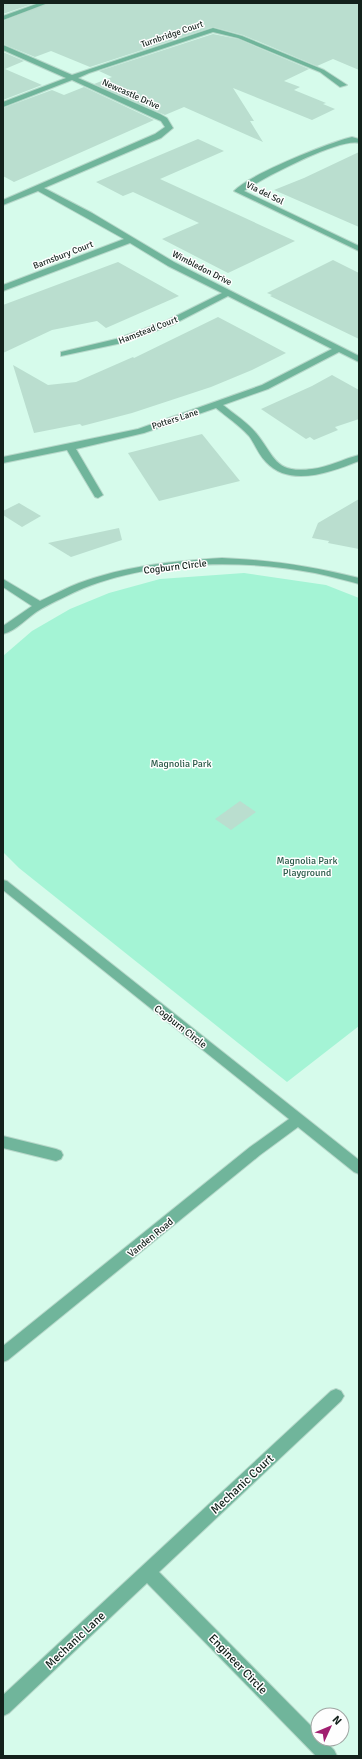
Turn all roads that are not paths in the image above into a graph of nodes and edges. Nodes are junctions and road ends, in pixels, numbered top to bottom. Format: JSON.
{"nodes":[{"id":1,"x":45,"y":3,"type":"edge"},
{"id":2,"x":3,"y":18,"type":"edge"},
{"id":3,"x":3,"y":47,"type":"edge"},
{"id":4,"x":71,"y":78,"type":"junction"},
{"id":5,"x":343,"y":85,"type":"dead end"},
{"id":6,"x":3,"y":105,"type":"edge"},
{"id":7,"x":359,"y":141,"type":"edge"},
{"id":8,"x":38,"y":188,"type":"junction"},
{"id":9,"x":3,"y":203,"type":"edge"},
{"id":10,"x":130,"y":240,"type":"junction"},
{"id":11,"x":359,"y":249,"type":"edge"},
{"id":12,"x":3,"y":288,"type":"edge"},
{"id":13,"x":228,"y":293,"type":"junction"},
{"id":14,"x":338,"y":349,"type":"junction"},
{"id":15,"x":64,"y":354,"type":"dead end"},
{"id":16,"x":359,"y":359,"type":"edge"},
{"id":17,"x":218,"y":405,"type":"junction"},
{"id":18,"x":70,"y":447,"type":"junction"},
{"id":19,"x":359,"y":458,"type":"edge"},
{"id":20,"x":3,"y":460,"type":"edge"},
{"id":21,"x":98,"y":495,"type":"dead end"},
{"id":22,"x":359,"y":581,"type":"edge"},
{"id":23,"x":3,"y":582,"type":"edge"},
{"id":24,"x":40,"y":606,"type":"junction"},
{"id":25,"x":3,"y":631,"type":"edge"},
{"id":26,"x":3,"y":884,"type":"edge"},
{"id":27,"x":298,"y":1120,"type":"junction"},
{"id":28,"x":3,"y":1142,"type":"edge"},
{"id":29,"x":56,"y":1155,"type":"dead end"},
{"id":30,"x":359,"y":1168,"type":"edge"},
{"id":31,"x":3,"y":1355,"type":"edge"},
{"id":32,"x":336,"y":1396,"type":"dead end"},
{"id":33,"x":148,"y":1572,"type":"junction"},
{"id":34,"x":3,"y":1707,"type":"edge"},
{"id":35,"x":328,"y":1756,"type":"edge"}],
"edges":[{"from":1,"to":2,"type":"street"},
{"from":3,"to":4,"type":"street","name":"Newcastle Drive"},
{"from":4,"to":5,"type":"street","name":"Turnbridge Court"},
{"from":4,"to":6,"type":"street","name":"Turnbridge Court"},
{"from":4,"to":8,"type":"street","name":"Newcastle Drive"},
{"from":7,"to":11,"type":"street","name":"Via del Sol"},
{"from":8,"to":9,"type":"street","name":"Newcastle Drive"},
{"from":8,"to":10,"type":"street","name":"Wimbledon Drive"},
{"from":10,"to":12,"type":"street","name":"Barnsbury Court"},
{"from":10,"to":13,"type":"street","name":"Wimbledon Drive"},
{"from":13,"to":14,"type":"street","name":"Wimbledon Drive"},
{"from":13,"to":15,"type":"street","name":"Hamstead Court"},
{"from":14,"to":16,"type":"street","name":"Wimbledon Drive"},
{"from":14,"to":17,"type":"street","name":"Potters Lane"},
{"from":17,"to":18,"type":"street","name":"Potters Lane"},
{"from":17,"to":19,"type":"street"},
{"from":18,"to":20,"type":"street","name":"Potters Lane"},
{"from":18,"to":21,"type":"street"},
{"from":22,"to":24,"type":"street","name":"Cogburn Circle"},
{"from":23,"to":24,"type":"street"},
{"from":24,"to":25,"type":"street","name":"Cogburn Circle"},
{"from":26,"to":27,"type":"street","name":"Cogburn Circle"},
{"from":27,"to":30,"type":"street","name":"Cogburn Circle"},
{"from":27,"to":31,"type":"street","name":"Vanden Road"},
{"from":28,"to":29,"type":"street"},
{"from":32,"to":33,"type":"street","name":"Mechanic Court"},
{"from":33,"to":34,"type":"street","name":"Mechanic Lane"},
{"from":33,"to":35,"type":"street","name":"Engineer Circle"}]}
